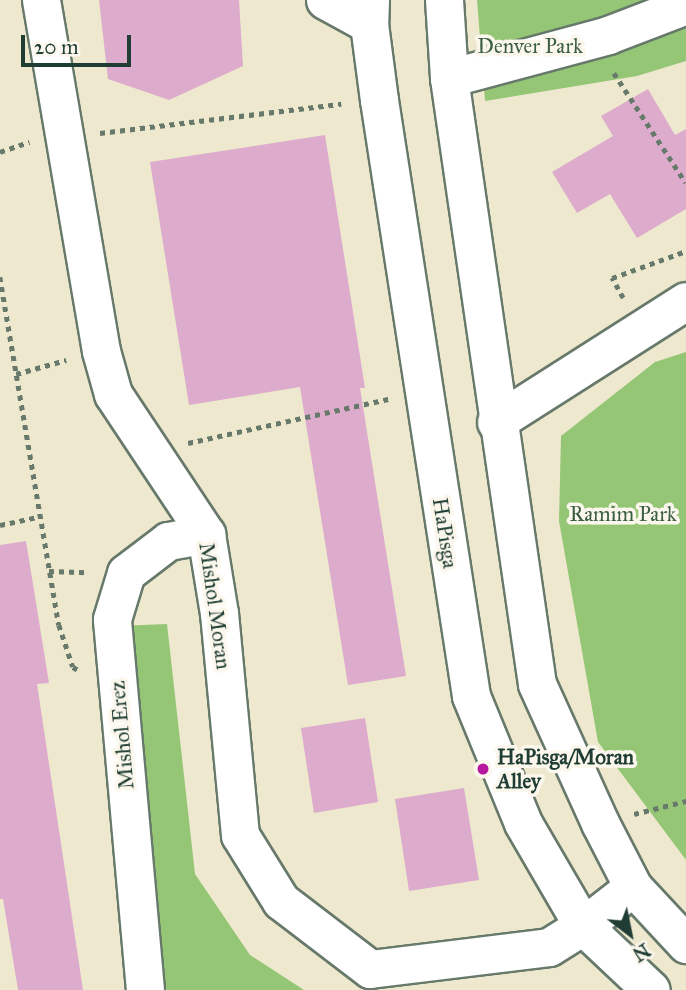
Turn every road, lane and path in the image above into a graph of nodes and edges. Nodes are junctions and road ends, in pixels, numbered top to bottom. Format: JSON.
{"nodes":[{"id":1,"x":41,"y":0,"type":"edge"},
{"id":2,"x":325,"y":0,"type":"edge"},
{"id":3,"x":444,"y":0,"type":"edge"},
{"id":4,"x":686,"y":5,"type":"edge"},
{"id":5,"x":370,"y":12,"type":"edge"},
{"id":6,"x":592,"y":40,"type":"junction"},
{"id":7,"x":449,"y":78,"type":"junction"},
{"id":8,"x":379,"y":100,"type":"junction"},
{"id":9,"x":64,"y":137,"type":"junction"},
{"id":10,"x":686,"y":183,"type":"edge"},
{"id":11,"x":686,"y":251,"type":"edge"},
{"id":12,"x":0,"y":277,"type":"edge"},
{"id":13,"x":612,"y":278,"type":"dead end"},
{"id":14,"x":686,"y":301,"type":"edge"},
{"id":15,"x":101,"y":351,"type":"junction"},
{"id":16,"x":16,"y":374,"type":"junction"},
{"id":17,"x":422,"y":392,"type":"junction"},
{"id":18,"x":496,"y":422,"type":"junction"},
{"id":19,"x":150,"y":452,"type":"junction"},
{"id":20,"x":39,"y":517,"type":"junction"},
{"id":21,"x":0,"y":525,"type":"edge"},
{"id":22,"x":206,"y":534,"type":"junction"},
{"id":23,"x":117,"y":677,"type":"junction"},
{"id":24,"x":686,"y":801,"type":"edge"},
{"id":25,"x":600,"y":823,"type":"junction"},
{"id":26,"x":633,"y":887,"type":"junction"},
{"id":27,"x":583,"y":926,"type":"junction"},
{"id":28,"x":686,"y":944,"type":"edge"},
{"id":29,"x":376,"y":979,"type":"edge"},
{"id":30,"x":145,"y":990,"type":"edge"},
{"id":31,"x":651,"y":990,"type":"edge"}],
"edges":[{"from":1,"to":9,"type":"street","name":"Mishol Moran"},
{"from":2,"to":5,"type":"street","name":"HaPisga"},
{"from":3,"to":7,"type":"street"},
{"from":4,"to":6,"type":"street"},
{"from":5,"to":8,"type":"street","name":"HaPisga"},
{"from":6,"to":7,"type":"street"},
{"from":6,"to":10,"type":"path"},
{"from":7,"to":18,"type":"street"},
{"from":8,"to":9,"type":"path"},
{"from":8,"to":17,"type":"street","name":"HaPisga"},
{"from":9,"to":15,"type":"street","name":"Mishol Moran"},
{"from":11,"to":13,"type":"path"},
{"from":12,"to":16,"type":"path"},
{"from":14,"to":18,"type":"street"},
{"from":15,"to":16,"type":"path"},
{"from":15,"to":19,"type":"street","name":"Mishol Moran"},
{"from":16,"to":20,"type":"path"},
{"from":17,"to":19,"type":"path"},
{"from":17,"to":27,"type":"street","name":"HaPisga"},
{"from":18,"to":25,"type":"street"},
{"from":19,"to":22,"type":"street","name":"Mishol Moran"},
{"from":20,"to":21,"type":"path"},
{"from":20,"to":23,"type":"path"},
{"from":22,"to":23,"type":"street","name":"Mishol Erez"},
{"from":22,"to":29,"type":"street","name":"Mishol Moran"},
{"from":23,"to":30,"type":"street","name":"Mishol Erez"},
{"from":24,"to":25,"type":"path"},
{"from":25,"to":26,"type":"street"},
{"from":26,"to":27,"type":"street","name":"Mishol Moran"},
{"from":26,"to":28,"type":"street"},
{"from":27,"to":29,"type":"street","name":"Mishol Moran"},
{"from":27,"to":31,"type":"street","name":"HaPisga"}]}
